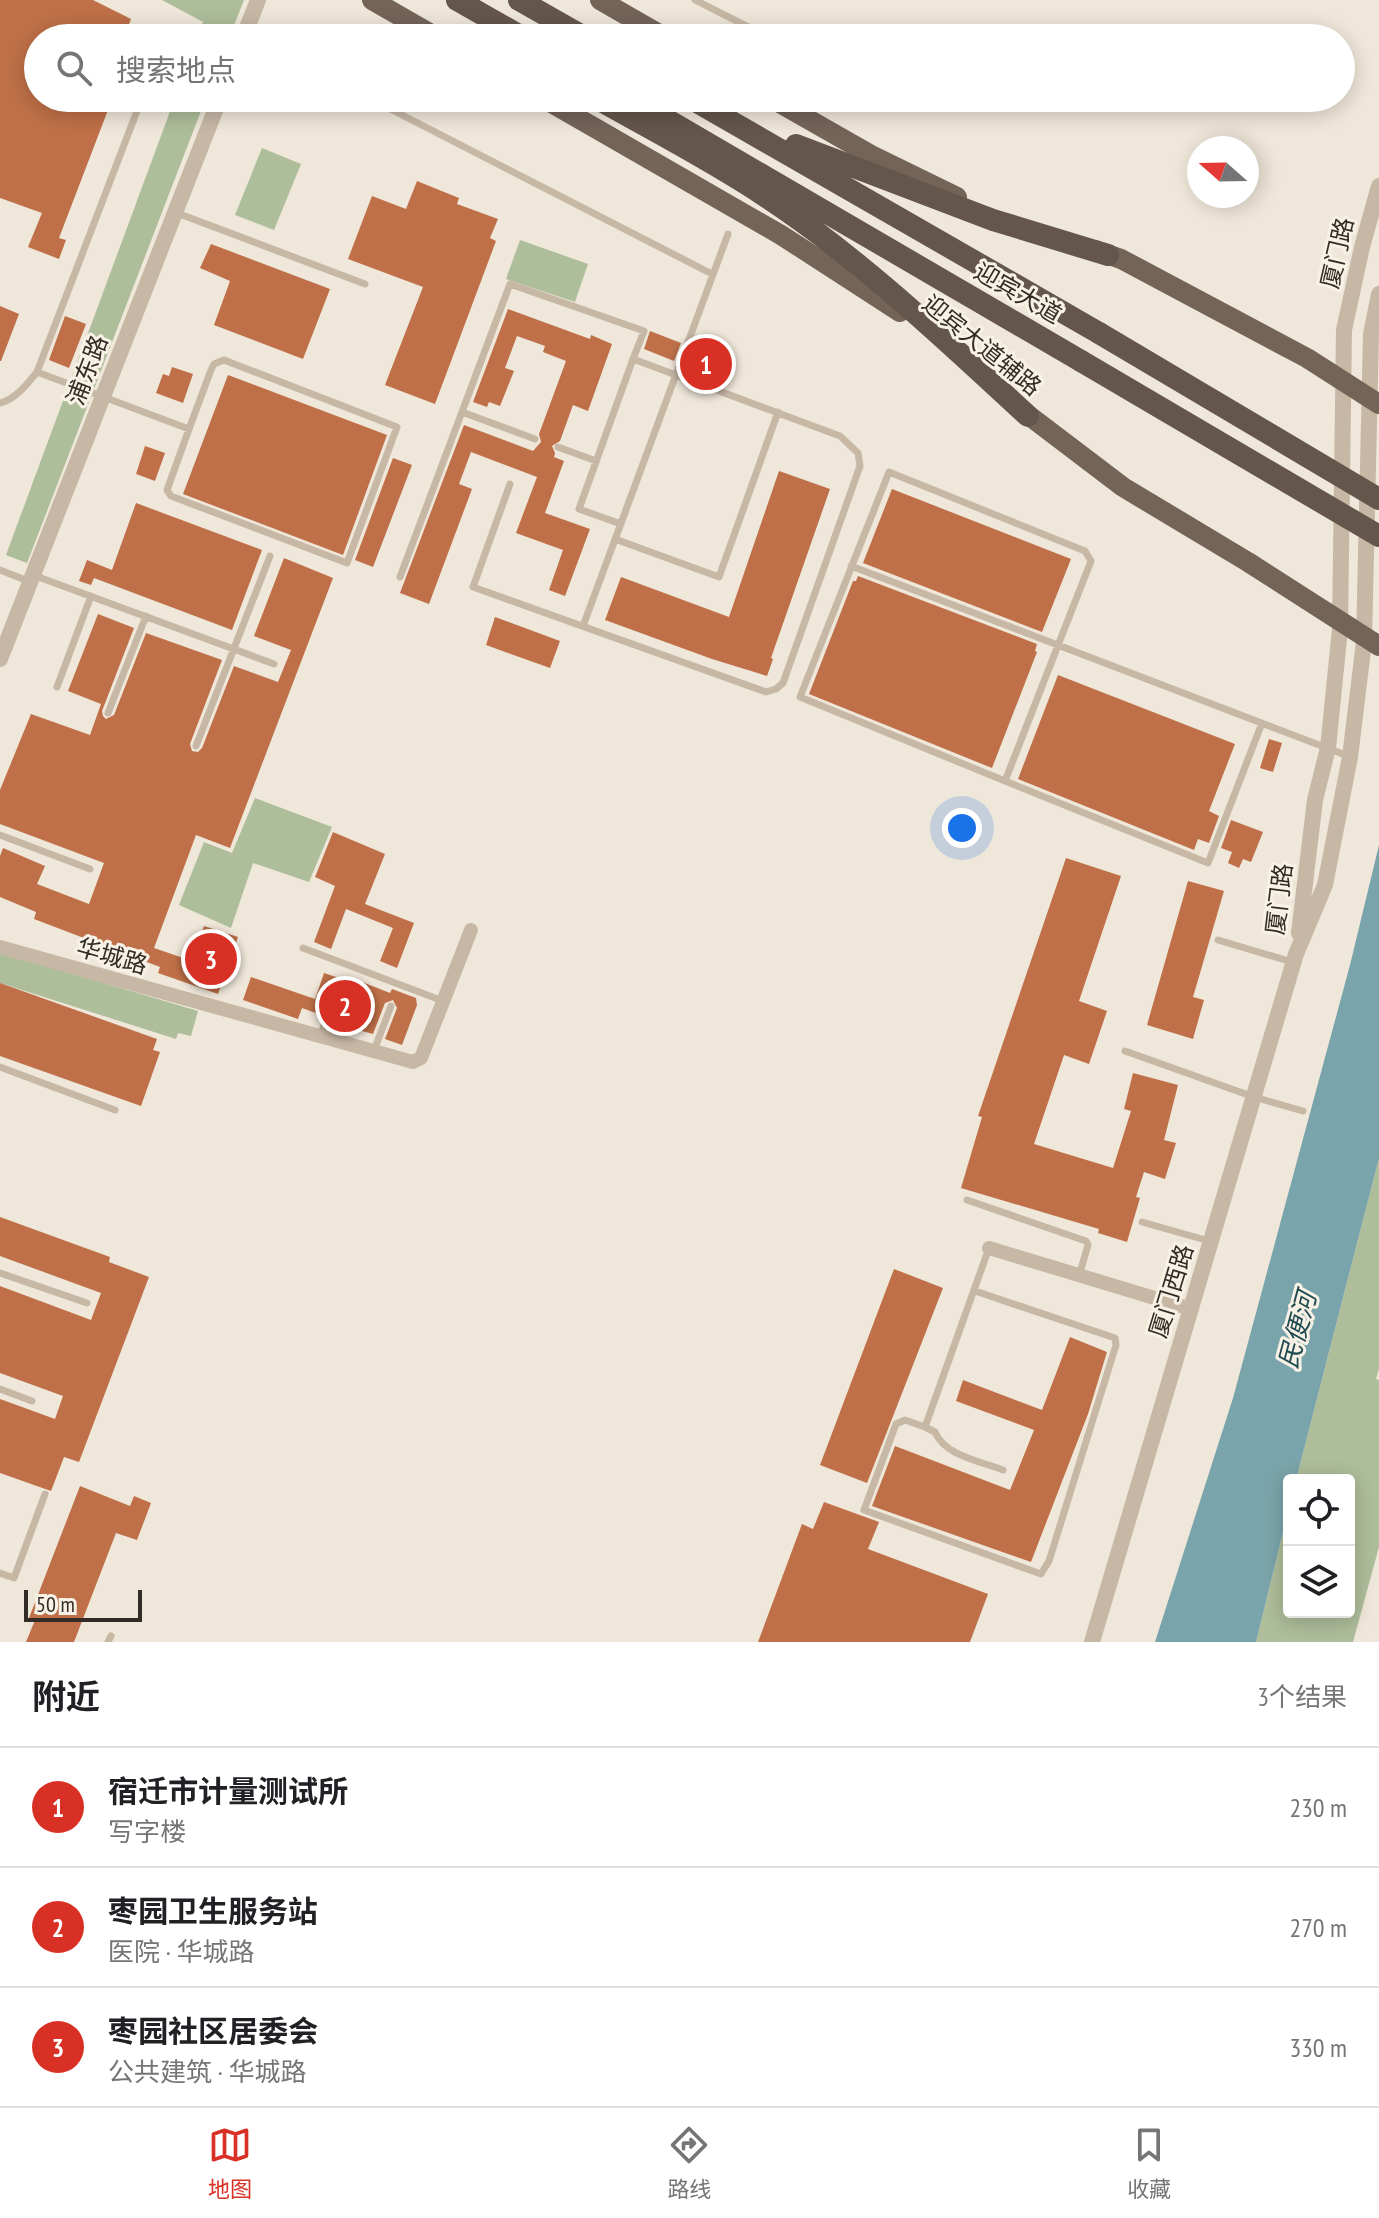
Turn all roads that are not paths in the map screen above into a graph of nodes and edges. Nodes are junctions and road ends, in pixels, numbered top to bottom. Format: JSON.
{"nodes":[{"id":1,"x":258,"y":0,"type":"edge"},
{"id":2,"x":372,"y":0,"type":"edge"},
{"id":3,"x":519,"y":0,"type":"edge"},
{"id":4,"x":600,"y":0,"type":"edge"},
{"id":5,"x":695,"y":0,"type":"edge"},
{"id":6,"x":462,"y":3,"type":"edge"},
{"id":7,"x":249,"y":24,"type":"edge"},
{"id":8,"x":414,"y":24,"type":"edge"},
{"id":9,"x":490,"y":24,"type":"edge"},
{"id":10,"x":499,"y":24,"type":"edge"},
{"id":11,"x":561,"y":24,"type":"edge"},
{"id":12,"x":642,"y":24,"type":"edge"},
{"id":13,"x":742,"y":24,"type":"edge"},
{"id":14,"x":137,"y":112,"type":"edge"},
{"id":15,"x":211,"y":112,"type":"edge"},
{"id":16,"x":396,"y":112,"type":"edge"},
{"id":17,"x":567,"y":112,"type":"edge"},
{"id":18,"x":620,"y":112,"type":"edge"},
{"id":19,"x":654,"y":112,"type":"edge"},
{"id":20,"x":715,"y":112,"type":"edge"},
{"id":21,"x":722,"y":112,"type":"edge"},
{"id":22,"x":800,"y":112,"type":"edge"},
{"id":23,"x":1379,"y":186,"type":"edge"},
{"id":24,"x":175,"y":212,"type":"junction"},
{"id":25,"x":728,"y":234,"type":"dead end"},
{"id":26,"x":1108,"y":255,"type":"junction"},
{"id":27,"x":712,"y":274,"type":"junction"},
{"id":28,"x":365,"y":284,"type":"dead end"},
{"id":29,"x":1379,"y":294,"type":"edge"},
{"id":30,"x":633,"y":359,"type":"junction"},
{"id":31,"x":37,"y":372,"type":"junction"},
{"id":32,"x":675,"y":374,"type":"junction"},
{"id":33,"x":1343,"y":381,"type":"junction"},
{"id":34,"x":103,"y":397,"type":"junction"},
{"id":35,"x":1374,"y":400,"type":"edge"},
{"id":36,"x":0,"y":403,"type":"edge"},
{"id":37,"x":462,"y":412,"type":"junction"},
{"id":38,"x":778,"y":412,"type":"junction"},
{"id":39,"x":1028,"y":416,"type":"junction"},
{"id":40,"x":189,"y":429,"type":"junction"},
{"id":41,"x":535,"y":439,"type":"dead end"},
{"id":42,"x":558,"y":447,"type":"dead end"},
{"id":43,"x":596,"y":461,"type":"junction"},
{"id":44,"x":510,"y":484,"type":"dead end"},
{"id":45,"x":1379,"y":499,"type":"edge"},
{"id":46,"x":621,"y":524,"type":"junction"},
{"id":47,"x":1379,"y":536,"type":"edge"},
{"id":48,"x":615,"y":539,"type":"junction"},
{"id":49,"x":270,"y":556,"type":"dead end"},
{"id":50,"x":851,"y":566,"type":"junction"},
{"id":51,"x":0,"y":570,"type":"edge"},
{"id":52,"x":400,"y":577,"type":"dead end"},
{"id":53,"x":32,"y":578,"type":"junction"},
{"id":54,"x":91,"y":596,"type":"junction"},
{"id":55,"x":146,"y":616,"type":"junction"},
{"id":56,"x":1340,"y":621,"type":"junction"},
{"id":57,"x":583,"y":626,"type":"junction"},
{"id":58,"x":1371,"y":641,"type":"edge"},
{"id":59,"x":1059,"y":646,"type":"junction"},
{"id":60,"x":234,"y":649,"type":"junction"},
{"id":61,"x":0,"y":659,"type":"edge"},
{"id":62,"x":274,"y":664,"type":"dead end"},
{"id":63,"x":57,"y":687,"type":"dead end"},
{"id":64,"x":108,"y":713,"type":"dead end"},
{"id":65,"x":1262,"y":723,"type":"junction"},
{"id":66,"x":196,"y":746,"type":"dead end"},
{"id":67,"x":1328,"y":748,"type":"junction"},
{"id":68,"x":1350,"y":757,"type":"junction"},
{"id":69,"x":1005,"y":781,"type":"junction"},
{"id":70,"x":0,"y":835,"type":"edge"},
{"id":71,"x":90,"y":869,"type":"dead end"},
{"id":72,"x":471,"y":930,"type":"dead end"},
{"id":73,"x":1218,"y":940,"type":"dead end"},
{"id":74,"x":0,"y":947,"type":"edge"},
{"id":75,"x":303,"y":948,"type":"dead end"},
{"id":76,"x":1295,"y":958,"type":"junction"},
{"id":77,"x":338,"y":989,"type":"dead end"},
{"id":78,"x":443,"y":1001,"type":"junction"},
{"id":79,"x":391,"y":1006,"type":"dead end"},
{"id":80,"x":319,"y":1038,"type":"junction"},
{"id":81,"x":1125,"y":1051,"type":"dead end"},
{"id":82,"x":373,"y":1053,"type":"junction"},
{"id":83,"x":0,"y":1067,"type":"edge"},
{"id":84,"x":1254,"y":1097,"type":"junction"},
{"id":85,"x":115,"y":1110,"type":"dead end"},
{"id":86,"x":1303,"y":1111,"type":"dead end"},
{"id":87,"x":967,"y":1200,"type":"dead end"},
{"id":88,"x":1142,"y":1222,"type":"dead end"},
{"id":89,"x":1211,"y":1242,"type":"junction"},
{"id":90,"x":989,"y":1248,"type":"joint"},
{"id":91,"x":0,"y":1273,"type":"edge"},
{"id":92,"x":1079,"y":1276,"type":"junction"},
{"id":93,"x":975,"y":1291,"type":"junction"},
{"id":94,"x":87,"y":1303,"type":"dead end"},
{"id":95,"x":1191,"y":1309,"type":"junction"},
{"id":96,"x":0,"y":1389,"type":"edge"},
{"id":97,"x":32,"y":1401,"type":"dead end"},
{"id":98,"x":925,"y":1427,"type":"junction"},
{"id":99,"x":1003,"y":1470,"type":"dead end"},
{"id":100,"x":45,"y":1494,"type":"dead end"},
{"id":101,"x":0,"y":1573,"type":"edge"},
{"id":102,"x":1092,"y":1642,"type":"edge"}],
"edges":[{"from":1,"to":7,"type":"street"},
{"from":2,"to":8,"type":"main road"},
{"from":3,"to":11,"type":"highway"},
{"from":4,"to":12,"type":"main road"},
{"from":5,"to":13,"type":"lane"},
{"from":6,"to":9,"type":"highway"},
{"from":6,"to":10,"type":"highway"},
{"from":14,"to":31,"type":"lane"},
{"from":15,"to":24,"type":"street","name":"浦东路"},
{"from":16,"to":27,"type":"lane"},
{"from":17,"to":39,"type":"main road","name":"迎宾大道辅路"},
{"from":18,"to":39,"type":"highway"},
{"from":19,"to":47,"type":"highway","name":"迎宾大道","bridge":true},
{"from":20,"to":45,"type":"highway","name":"迎宾大道","bridge":true},
{"from":21,"to":26,"type":"highway"},
{"from":22,"to":26,"type":"main road"},
{"from":23,"to":33,"type":"street","name":"厦门路"},
{"from":24,"to":28,"type":"lane"},
{"from":24,"to":34,"type":"street","name":"浦东路"},
{"from":25,"to":27,"type":"lane"},
{"from":26,"to":33,"type":"main road"},
{"from":27,"to":32,"type":"lane"},
{"from":29,"to":35,"type":"street","name":"厦门路"},
{"from":30,"to":32,"type":"lane"},
{"from":30,"to":37,"type":"lane"},
{"from":30,"to":43,"type":"lane"},
{"from":31,"to":34,"type":"lane"},
{"from":31,"to":36,"type":"lane"},
{"from":32,"to":38,"type":"lane"},
{"from":32,"to":46,"type":"lane"},
{"from":33,"to":35,"type":"main road"},
{"from":33,"to":56,"type":"street","name":"厦门路"},
{"from":34,"to":40,"type":"lane"},
{"from":34,"to":53,"type":"street","name":"浦东路"},
{"from":35,"to":58,"type":"street","name":"厦门路"},
{"from":37,"to":41,"type":"lane"},
{"from":37,"to":52,"type":"lane"},
{"from":38,"to":48,"type":"lane"},
{"from":38,"to":57,"type":"lane"},
{"from":39,"to":56,"type":"main road","name":"迎宾大道辅路"},
{"from":40,"to":40,"type":"lane"},
{"from":42,"to":43,"type":"lane"},
{"from":43,"to":46,"type":"lane"},
{"from":44,"to":57,"type":"lane"},
{"from":46,"to":48,"type":"lane"},
{"from":48,"to":57,"type":"lane"},
{"from":49,"to":60,"type":"lane"},
{"from":50,"to":59,"type":"lane"},
{"from":50,"to":59,"type":"lane"},
{"from":50,"to":69,"type":"lane"},
{"from":51,"to":53,"type":"lane"},
{"from":53,"to":54,"type":"lane"},
{"from":53,"to":61,"type":"street","name":"浦东路"},
{"from":54,"to":55,"type":"lane"},
{"from":54,"to":63,"type":"lane"},
{"from":55,"to":60,"type":"lane"},
{"from":55,"to":64,"type":"lane"},
{"from":56,"to":58,"type":"main road","name":"迎宾大道辅路"},
{"from":56,"to":67,"type":"street","name":"厦门路"},
{"from":58,"to":68,"type":"street","name":"厦门路"},
{"from":59,"to":65,"type":"lane"},
{"from":59,"to":69,"type":"lane"},
{"from":60,"to":62,"type":"lane"},
{"from":60,"to":66,"type":"lane"},
{"from":65,"to":67,"type":"lane"},
{"from":65,"to":69,"type":"lane"},
{"from":67,"to":68,"type":"lane"},
{"from":67,"to":76,"type":"street","name":"厦门路"},
{"from":68,"to":76,"type":"street","name":"厦门路"},
{"from":70,"to":71,"type":"lane"},
{"from":72,"to":78,"type":"street"},
{"from":73,"to":76,"type":"lane"},
{"from":74,"to":80,"type":"street","name":"华城路"},
{"from":75,"to":78,"type":"lane"},
{"from":76,"to":84,"type":"street","name":"厦门西路"},
{"from":77,"to":80,"type":"lane"},
{"from":78,"to":82,"type":"street","name":"华城路"},
{"from":79,"to":82,"type":"lane"},
{"from":80,"to":82,"type":"street","name":"华城路"},
{"from":81,"to":84,"type":"lane"},
{"from":83,"to":85,"type":"lane"},
{"from":84,"to":86,"type":"lane"},
{"from":84,"to":89,"type":"street","name":"厦门西路"},
{"from":87,"to":92,"type":"lane"},
{"from":88,"to":89,"type":"lane"},
{"from":89,"to":95,"type":"street","name":"厦门西路"},
{"from":90,"to":92,"type":"street"},
{"from":90,"to":93,"type":"lane"},
{"from":91,"to":94,"type":"lane"},
{"from":92,"to":95,"type":"street"},
{"from":93,"to":98,"type":"lane"},
{"from":93,"to":98,"type":"lane"},
{"from":95,"to":102,"type":"street","name":"厦门西路"},
{"from":96,"to":97,"type":"lane"},
{"from":98,"to":99,"type":"lane"},
{"from":100,"to":101,"type":"lane"}]}
